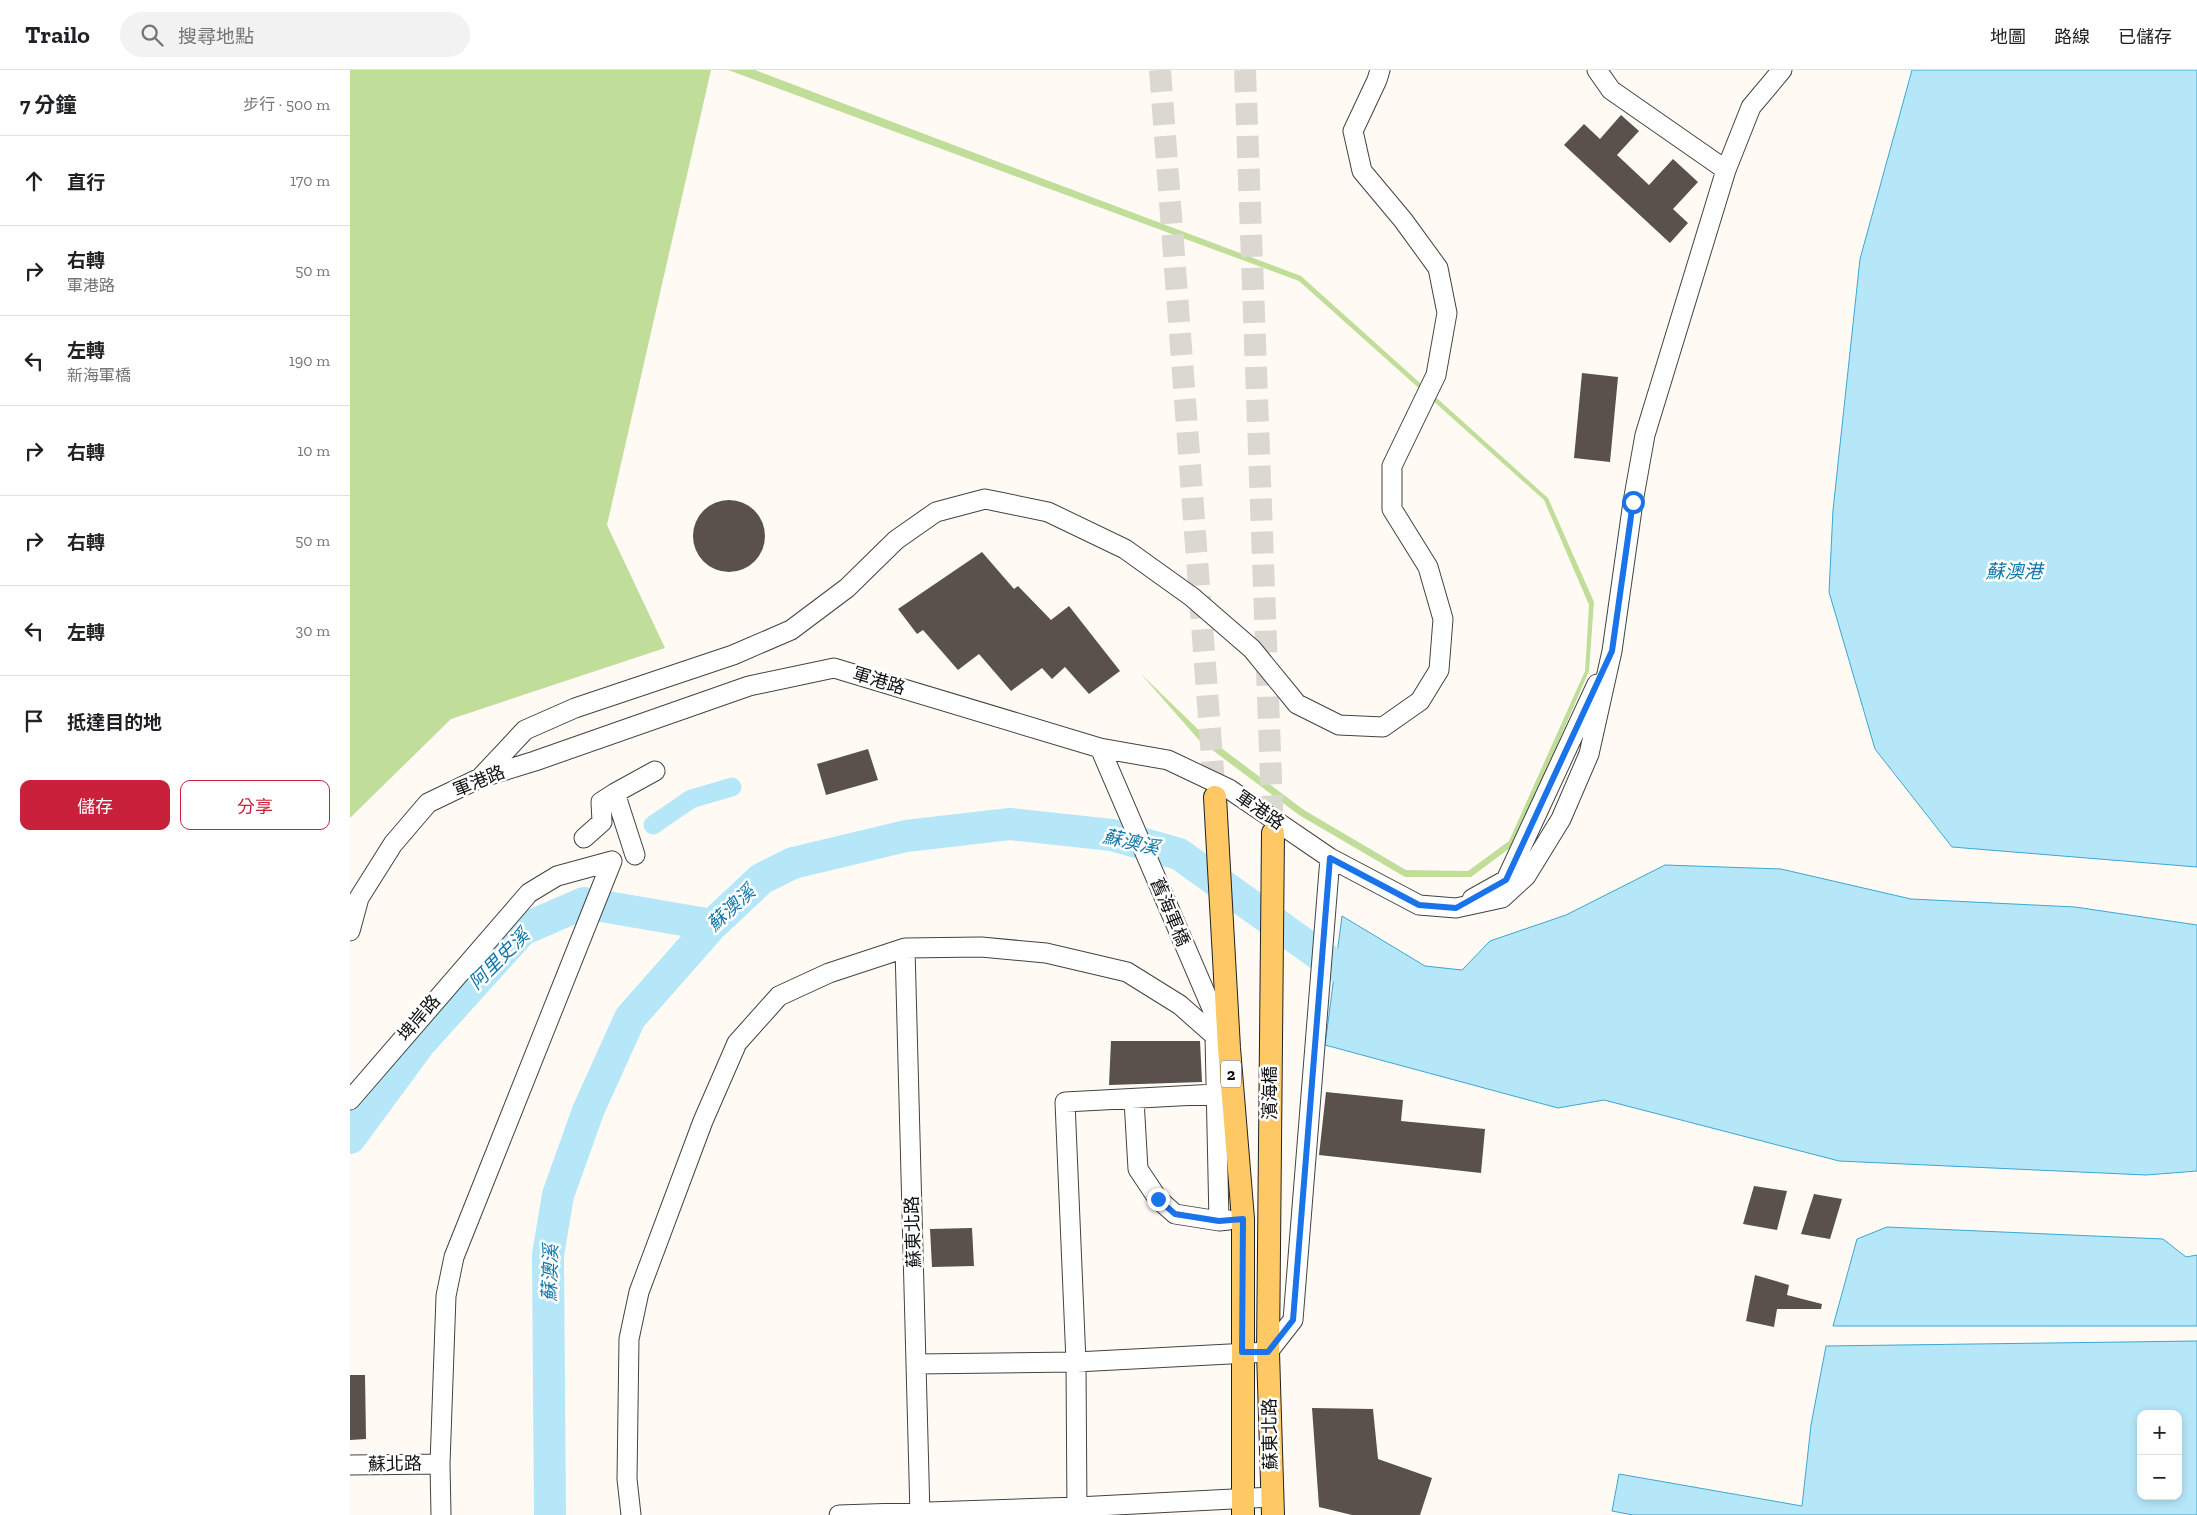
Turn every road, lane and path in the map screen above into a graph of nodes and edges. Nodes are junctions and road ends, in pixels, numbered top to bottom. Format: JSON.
{"nodes":[{"id":1,"x":1380,"y":70,"type":"edge"},
{"id":2,"x":1597,"y":70,"type":"edge"},
{"id":3,"x":1782,"y":70,"type":"edge"},
{"id":4,"x":1726,"y":170,"type":"junction"},
{"id":5,"x":1100,"y":748,"type":"junction"},
{"id":6,"x":655,"y":771,"type":"dead end"},
{"id":7,"x":480,"y":778,"type":"junction"},
{"id":8,"x":615,"y":793,"type":"junction"},
{"id":9,"x":1215,"y":797,"type":"tunnel mouth"},
{"id":10,"x":1273,"y":833,"type":"tunnel mouth"},
{"id":11,"x":584,"y":838,"type":"dead end"},
{"id":12,"x":635,"y":855,"type":"dead end"},
{"id":13,"x":1330,"y":858,"type":"junction"},
{"id":14,"x":350,"y":931,"type":"edge"},
{"id":15,"x":905,"y":948,"type":"junction"},
{"id":16,"x":1229,"y":1048,"type":"junction"},
{"id":17,"x":1216,"y":1094,"type":"junction"},
{"id":18,"x":350,"y":1100,"type":"edge"},
{"id":19,"x":1134,"y":1100,"type":"junction"},
{"id":20,"x":1243,"y":1219,"type":"junction"},
{"id":21,"x":1219,"y":1221,"type":"junction"},
{"id":22,"x":1242,"y":1352,"type":"junction"},
{"id":23,"x":1268,"y":1352,"type":"junction"},
{"id":24,"x":1076,"y":1362,"type":"junction"},
{"id":25,"x":917,"y":1364,"type":"junction"},
{"id":26,"x":440,"y":1464,"type":"junction"},
{"id":27,"x":350,"y":1465,"type":"edge"},
{"id":28,"x":1243,"y":1506,"type":"edge"},
{"id":29,"x":1272,"y":1506,"type":"edge"},
{"id":30,"x":1077,"y":1511,"type":"edge"},
{"id":31,"x":920,"y":1513,"type":"edge"},
{"id":32,"x":441,"y":1515,"type":"edge"},
{"id":33,"x":631,"y":1515,"type":"edge"},
{"id":34,"x":839,"y":1515,"type":"edge"}],
"edges":[{"from":1,"to":7,"type":"street"},
{"from":2,"to":4,"type":"street"},
{"from":3,"to":4,"type":"street"},
{"from":4,"to":13,"type":"street","name":"軍港路"},
{"from":5,"to":7,"type":"street","name":"軍港路"},
{"from":5,"to":13,"type":"street","name":"軍港路"},
{"from":5,"to":16,"type":"street","name":"舊海軍橋"},
{"from":6,"to":8,"type":"street"},
{"from":7,"to":14,"type":"street","name":"軍港路"},
{"from":8,"to":11,"type":"street"},
{"from":8,"to":12,"type":"street"},
{"from":9,"to":16,"type":"main road","number":"2"},
{"from":10,"to":23,"type":"main road","name":"濱海橋"},
{"from":13,"to":23,"type":"street"},
{"from":15,"to":17,"type":"street"},
{"from":15,"to":25,"type":"street","name":"蘇東北路"},
{"from":15,"to":33,"type":"street"},
{"from":16,"to":20,"type":"main road","number":"2"},
{"from":17,"to":19,"type":"street"},
{"from":17,"to":21,"type":"street"},
{"from":18,"to":26,"type":"street","name":"埤岸路"},
{"from":19,"to":21,"type":"street"},
{"from":19,"to":24,"type":"street"},
{"from":20,"to":21,"type":"street"},
{"from":20,"to":22,"type":"main road","number":"2"},
{"from":22,"to":23,"type":"street"},
{"from":22,"to":24,"type":"street"},
{"from":22,"to":28,"type":"main road","name":"蘇東北路","number":"2"},
{"from":23,"to":29,"type":"main road","name":"蘇東北路"},
{"from":24,"to":25,"type":"street"},
{"from":24,"to":30,"type":"street"},
{"from":25,"to":31,"type":"street","name":"蘇東北路"},
{"from":26,"to":27,"type":"street","name":"蘇北路"},
{"from":26,"to":32,"type":"street"},
{"from":28,"to":29,"type":"street"},
{"from":28,"to":30,"type":"street"},
{"from":30,"to":31,"type":"street"},
{"from":31,"to":34,"type":"street"}]}
